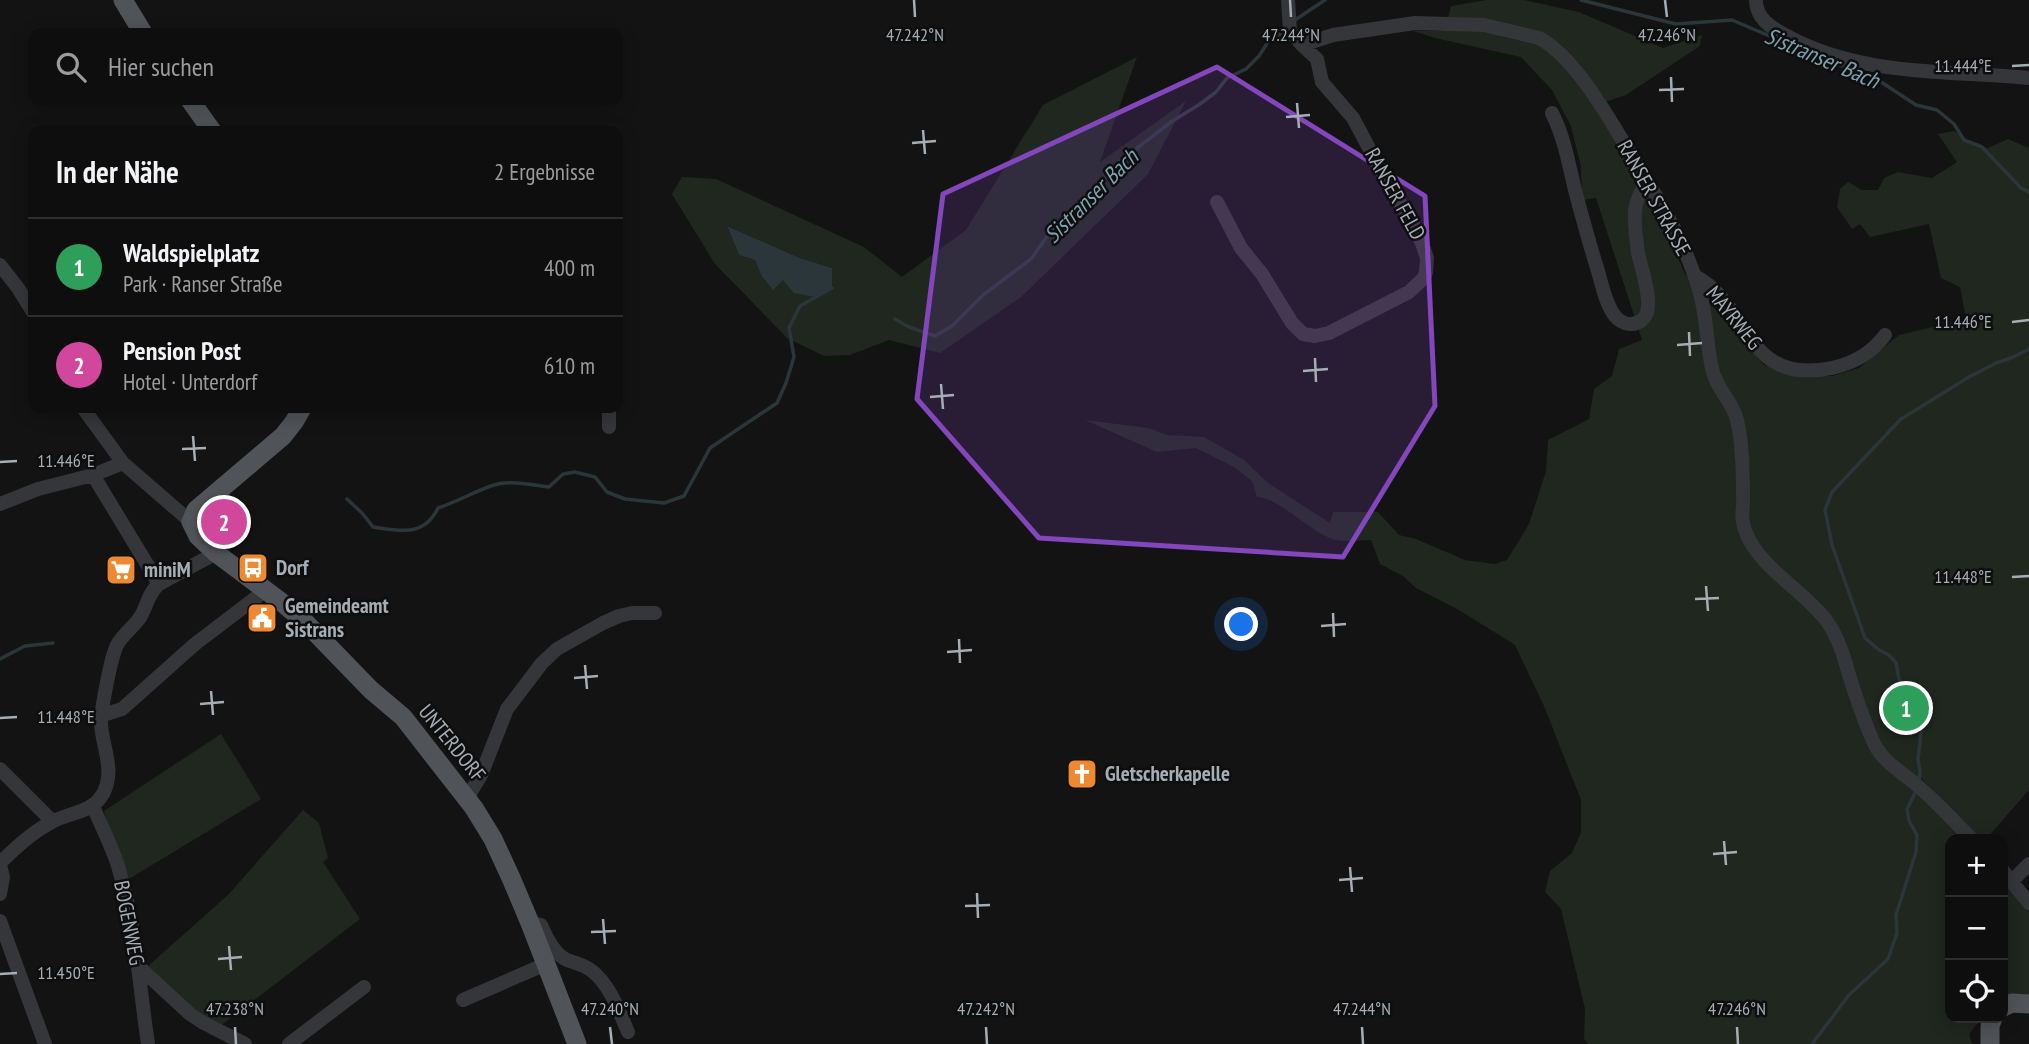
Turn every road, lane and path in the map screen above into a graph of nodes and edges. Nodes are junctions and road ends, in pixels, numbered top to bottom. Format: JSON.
{"nodes":[{"id":1,"x":123,"y":0,"type":"edge"},
{"id":2,"x":1288,"y":0,"type":"edge"},
{"id":3,"x":1756,"y":0,"type":"edge"},
{"id":4,"x":141,"y":28,"type":"edge"},
{"id":5,"x":1301,"y":45,"type":"junction"},
{"id":6,"x":2029,"y":78,"type":"edge"},
{"id":7,"x":194,"y":105,"type":"edge"},
{"id":8,"x":1552,"y":113,"type":"dead end"},
{"id":9,"x":208,"y":126,"type":"edge"},
{"id":10,"x":1647,"y":180,"type":"junction"},
{"id":11,"x":1217,"y":202,"type":"dead end"},
{"id":12,"x":0,"y":265,"type":"edge"},
{"id":13,"x":1695,"y":276,"type":"junction"},
{"id":14,"x":28,"y":304,"type":"edge"},
{"id":15,"x":1885,"y":335,"type":"dead end"},
{"id":16,"x":87,"y":413,"type":"edge"},
{"id":17,"x":300,"y":413,"type":"edge"},
{"id":18,"x":609,"y":413,"type":"edge"},
{"id":19,"x":609,"y":427,"type":"dead end"},
{"id":20,"x":123,"y":463,"type":"junction"},
{"id":21,"x":93,"y":475,"type":"junction"},
{"id":22,"x":0,"y":504,"type":"edge"},
{"id":23,"x":191,"y":522,"type":"junction"},
{"id":24,"x":216,"y":553,"type":"junction"},
{"id":25,"x":159,"y":584,"type":"junction"},
{"id":26,"x":266,"y":590,"type":"junction"},
{"id":27,"x":655,"y":613,"type":"dead end"},
{"id":28,"x":103,"y":715,"type":"junction"},
{"id":29,"x":0,"y":769,"type":"edge"},
{"id":30,"x":467,"y":798,"type":"junction"},
{"id":31,"x":93,"y":806,"type":"junction"},
{"id":32,"x":52,"y":821,"type":"junction"},
{"id":33,"x":1967,"y":834,"type":"edge"},
{"id":34,"x":0,"y":864,"type":"edge"},
{"id":35,"x":2029,"y":864,"type":"edge"},
{"id":36,"x":2008,"y":876,"type":"edge"},
{"id":37,"x":0,"y":894,"type":"edge"},
{"id":38,"x":2029,"y":903,"type":"edge"},
{"id":39,"x":0,"y":921,"type":"edge"},
{"id":40,"x":530,"y":923,"type":"junction"},
{"id":41,"x":546,"y":964,"type":"junction"},
{"id":42,"x":139,"y":967,"type":"junction"},
{"id":43,"x":365,"y":987,"type":"dead end"},
{"id":44,"x":463,"y":1000,"type":"dead end"},
{"id":45,"x":2029,"y":1004,"type":"edge"},
{"id":46,"x":2008,"y":1005,"type":"edge"},
{"id":47,"x":1991,"y":1023,"type":"edge"},
{"id":48,"x":628,"y":1032,"type":"dead end"},
{"id":49,"x":45,"y":1044,"type":"edge"},
{"id":50,"x":148,"y":1044,"type":"edge"},
{"id":51,"x":245,"y":1044,"type":"edge"},
{"id":52,"x":289,"y":1044,"type":"edge"},
{"id":53,"x":577,"y":1044,"type":"edge"},
{"id":54,"x":1990,"y":1044,"type":"edge"}],
"edges":[{"from":1,"to":4,"type":"main road"},
{"from":2,"to":5,"type":"street"},
{"from":3,"to":6,"type":"street"},
{"from":5,"to":10,"type":"street","name":"RANSER STRASSE"},
{"from":5,"to":11,"type":"street","name":"RANSER FELD"},
{"from":7,"to":9,"type":"main road"},
{"from":8,"to":10,"type":"street"},
{"from":10,"to":13,"type":"street","name":"RANSER STRASSE"},
{"from":12,"to":14,"type":"street"},
{"from":13,"to":15,"type":"street","name":"MAYRWEG"},
{"from":13,"to":33,"type":"street","name":"RANSER STRASSE"},
{"from":16,"to":20,"type":"street"},
{"from":17,"to":23,"type":"main road"},
{"from":18,"to":19,"type":"street"},
{"from":20,"to":21,"type":"street"},
{"from":20,"to":23,"type":"street"},
{"from":21,"to":22,"type":"street"},
{"from":21,"to":25,"type":"street"},
{"from":23,"to":24,"type":"main road","name":"UNTERDORF"},
{"from":24,"to":25,"type":"street"},
{"from":24,"to":26,"type":"main road","name":"UNTERDORF"},
{"from":25,"to":28,"type":"street"},
{"from":26,"to":28,"type":"street"},
{"from":26,"to":30,"type":"main road","name":"UNTERDORF"},
{"from":27,"to":30,"type":"street"},
{"from":28,"to":31,"type":"street"},
{"from":29,"to":32,"type":"street"},
{"from":30,"to":40,"type":"main road","name":"UNTERDORF"},
{"from":31,"to":32,"type":"street"},
{"from":31,"to":42,"type":"street","name":"BOGENWEG"},
{"from":32,"to":34,"type":"street"},
{"from":34,"to":37,"type":"street"},
{"from":35,"to":36,"type":"street"},
{"from":36,"to":38,"type":"street"},
{"from":39,"to":49,"type":"street"},
{"from":40,"to":41,"type":"main road","name":"UNTERDORF"},
{"from":40,"to":48,"type":"street"},
{"from":41,"to":44,"type":"street"},
{"from":41,"to":53,"type":"main road","name":"UNTERDORF"},
{"from":42,"to":50,"type":"street","name":"BOGENWEG"},
{"from":42,"to":51,"type":"street"},
{"from":43,"to":52,"type":"street"},
{"from":45,"to":46,"type":"main road"},
{"from":47,"to":54,"type":"main road"}]}
